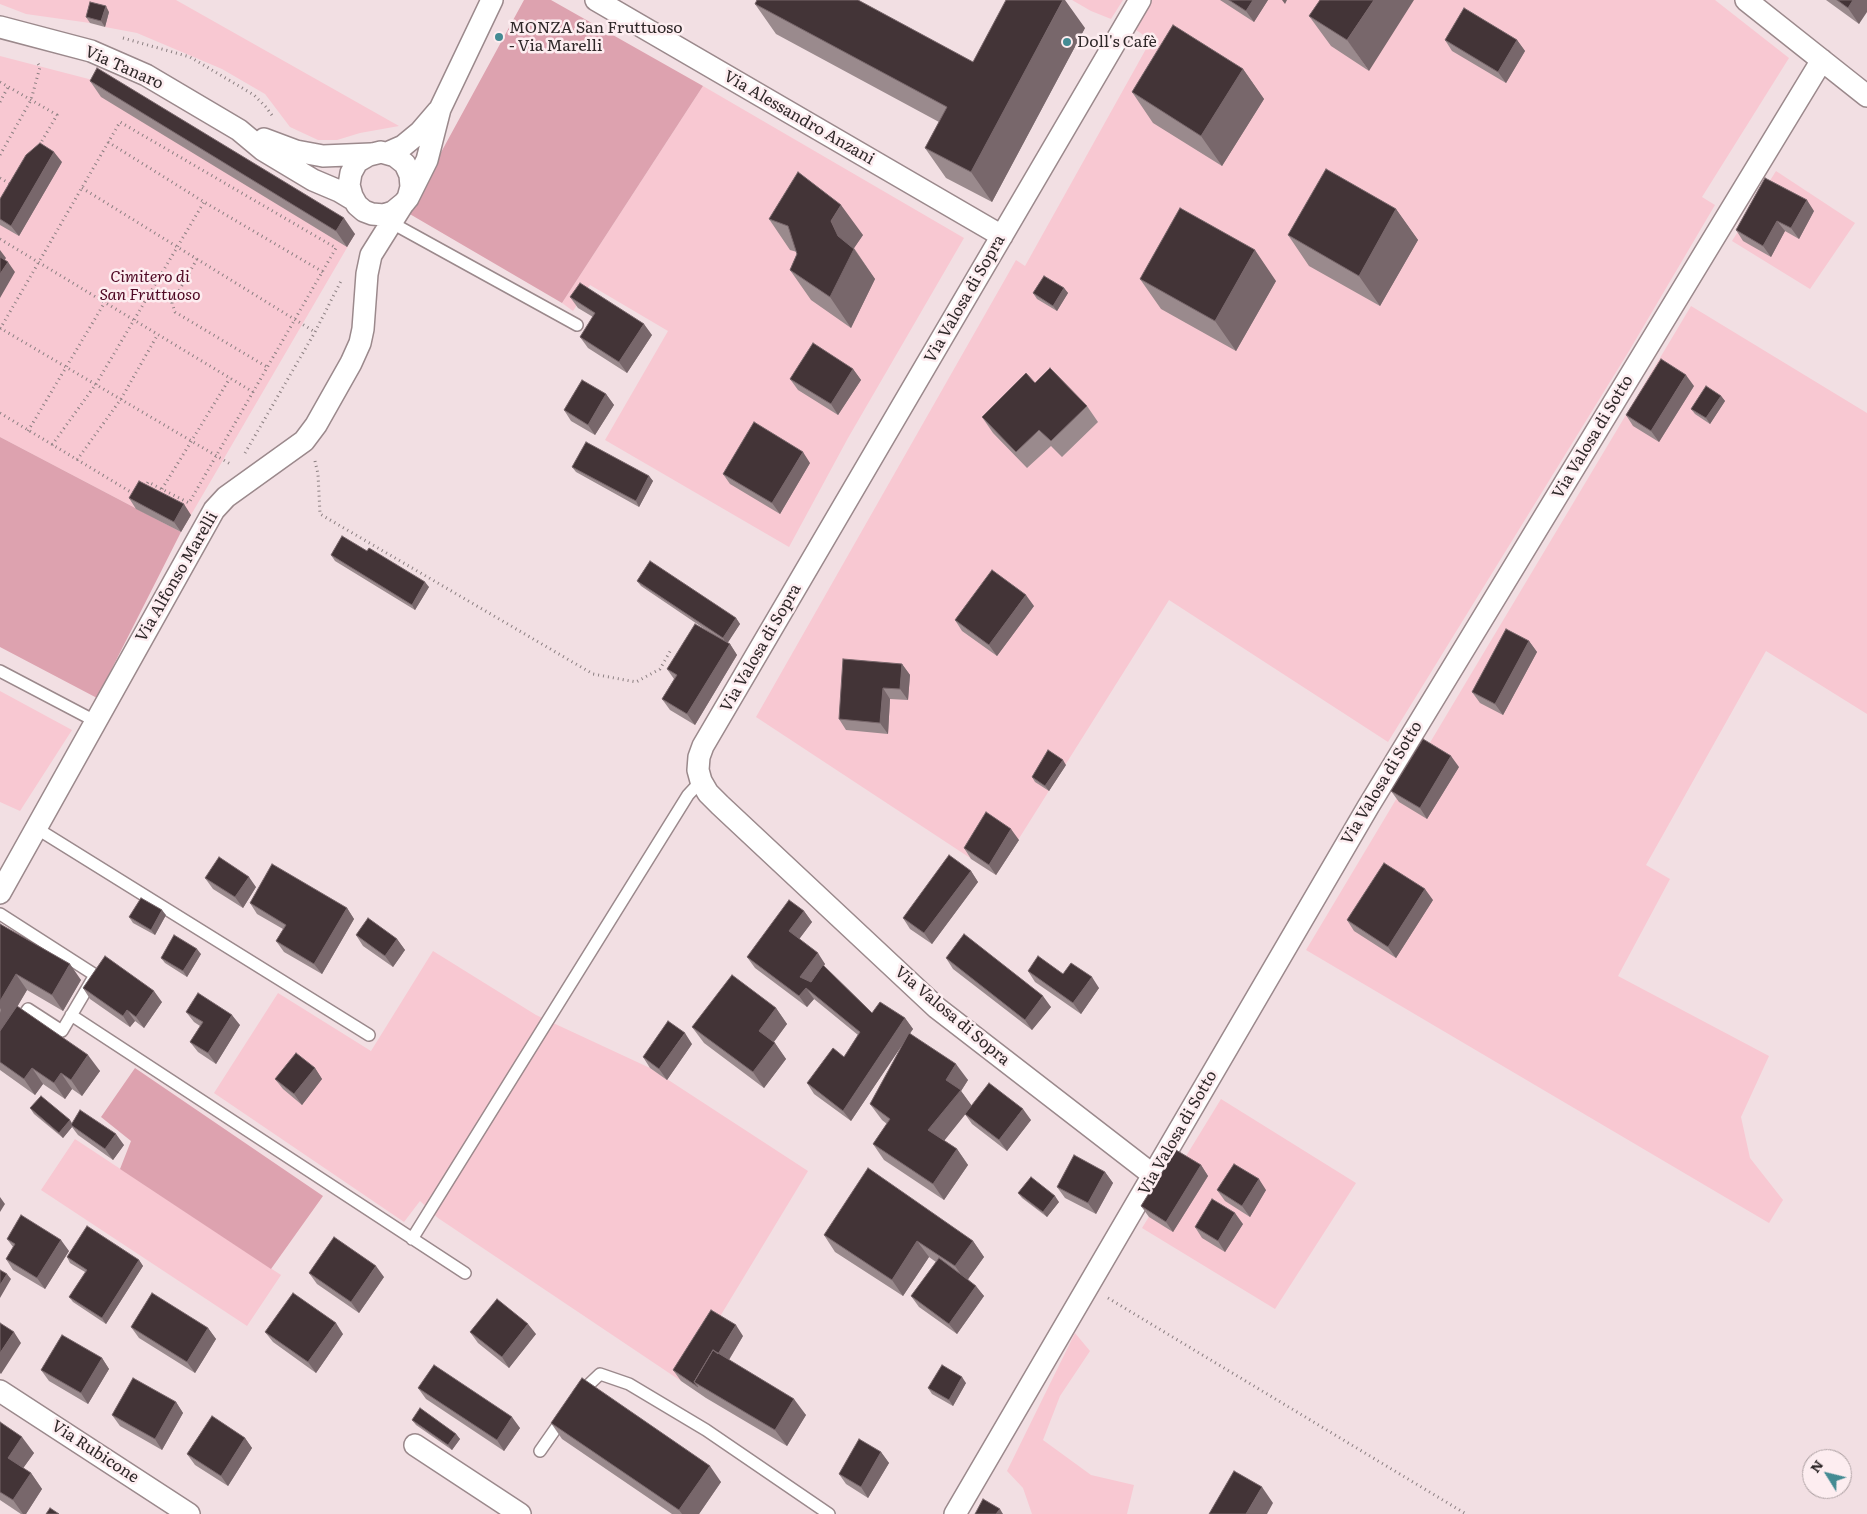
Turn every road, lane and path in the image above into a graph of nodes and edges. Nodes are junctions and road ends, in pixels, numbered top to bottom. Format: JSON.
{"nodes":[{"id":1,"x":492,"y":0,"type":"edge"},
{"id":2,"x":596,"y":0,"type":"edge"},
{"id":3,"x":1140,"y":0,"type":"edge"},
{"id":4,"x":1746,"y":0,"type":"edge"},
{"id":5,"x":0,"y":27,"type":"edge"},
{"id":6,"x":1822,"y":60,"type":"junction"},
{"id":7,"x":0,"y":82,"type":"edge"},
{"id":8,"x":8,"y":87,"type":"junction"},
{"id":9,"x":1867,"y":96,"type":"edge"},
{"id":10,"x":31,"y":100,"type":"junction"},
{"id":11,"x":0,"y":102,"type":"edge"},
{"id":12,"x":440,"y":109,"type":"junction"},
{"id":13,"x":239,"y":130,"type":"junction"},
{"id":14,"x":108,"y":142,"type":"junction"},
{"id":15,"x":38,"y":147,"type":"edge"},
{"id":16,"x":379,"y":154,"type":"junction"},
{"id":17,"x":0,"y":155,"type":"edge"},
{"id":18,"x":0,"y":178,"type":"edge"},
{"id":19,"x":15,"y":186,"type":"edge"},
{"id":20,"x":82,"y":188,"type":"junction"},
{"id":21,"x":406,"y":201,"type":"junction"},
{"id":22,"x":204,"y":202,"type":"junction"},
{"id":23,"x":359,"y":205,"type":"junction"},
{"id":24,"x":392,"y":223,"type":"junction"},
{"id":25,"x":1002,"y":236,"type":"junction"},
{"id":26,"x":0,"y":239,"type":"edge"},
{"id":27,"x":178,"y":247,"type":"junction"},
{"id":28,"x":197,"y":259,"type":"junction"},
{"id":29,"x":39,"y":262,"type":"junction"},
{"id":30,"x":369,"y":265,"type":"junction"},
{"id":31,"x":346,"y":271,"type":"dead end"},
{"id":32,"x":323,"y":272,"type":"junction"},
{"id":33,"x":105,"y":302,"type":"junction"},
{"id":34,"x":296,"y":318,"type":"junction"},
{"id":35,"x":134,"y":320,"type":"junction"},
{"id":36,"x":577,"y":325,"type":"dead end"},
{"id":37,"x":0,"y":328,"type":"edge"},
{"id":38,"x":315,"y":332,"type":"junction"},
{"id":39,"x":158,"y":334,"type":"junction"},
{"id":40,"x":67,"y":367,"type":"junction"},
{"id":41,"x":267,"y":367,"type":"junction"},
{"id":42,"x":230,"y":378,"type":"junction"},
{"id":43,"x":96,"y":384,"type":"junction"},
{"id":44,"x":253,"y":392,"type":"junction"},
{"id":45,"x":121,"y":399,"type":"junction"},
{"id":46,"x":0,"y":413,"type":"edge"},
{"id":47,"x":28,"y":430,"type":"junction"},
{"id":48,"x":309,"y":435,"type":"junction"},
{"id":49,"x":192,"y":442,"type":"junction"},
{"id":50,"x":52,"y":445,"type":"junction"},
{"id":51,"x":216,"y":456,"type":"junction"},
{"id":52,"x":242,"y":459,"type":"dead end"},
{"id":53,"x":77,"y":460,"type":"junction"},
{"id":54,"x":236,"y":468,"type":"dead end"},
{"id":55,"x":162,"y":489,"type":"junction"},
{"id":56,"x":144,"y":490,"type":"edge"},
{"id":57,"x":139,"y":497,"type":"edge"},
{"id":58,"x":672,"y":648,"type":"dead end"},
{"id":59,"x":0,"y":671,"type":"edge"},
{"id":60,"x":95,"y":721,"type":"junction"},
{"id":61,"x":701,"y":781,"type":"junction"},
{"id":62,"x":36,"y":828,"type":"junction"},
{"id":63,"x":0,"y":892,"type":"edge"},
{"id":64,"x":0,"y":914,"type":"edge"},
{"id":65,"x":71,"y":1015,"type":"junction"},
{"id":66,"x":369,"y":1035,"type":"dead end"},
{"id":67,"x":9,"y":1037,"type":"edge"},
{"id":68,"x":1153,"y":1175,"type":"junction"},
{"id":69,"x":412,"y":1239,"type":"junction"},
{"id":70,"x":464,"y":1273,"type":"dead end"},
{"id":71,"x":1088,"y":1286,"type":"junction"},
{"id":72,"x":0,"y":1390,"type":"edge"},
{"id":73,"x":414,"y":1445,"type":"dead end"},
{"id":74,"x":540,"y":1451,"type":"dead end"},
{"id":75,"x":189,"y":1514,"type":"edge"},
{"id":76,"x":520,"y":1514,"type":"edge"},
{"id":77,"x":829,"y":1514,"type":"edge"},
{"id":78,"x":955,"y":1514,"type":"edge"},
{"id":79,"x":1466,"y":1514,"type":"edge"}],
"edges":[{"from":1,"to":12,"type":"street","name":"Via Alfonso Marelli"},
{"from":2,"to":25,"type":"street","name":"Via Alessandro Anzani"},
{"from":3,"to":25,"type":"street","name":"Via Valosa di Sopra"},
{"from":4,"to":6,"type":"street"},
{"from":5,"to":13,"type":"street","name":"Via Tanaro"},
{"from":6,"to":9,"type":"street"},
{"from":6,"to":68,"type":"street","name":"Via Valosa di Sotto"},
{"from":7,"to":8,"type":"path"},
{"from":8,"to":10,"type":"path"},
{"from":8,"to":11,"type":"path"},
{"from":10,"to":15,"type":"path"},
{"from":10,"to":17,"type":"path"},
{"from":12,"to":16,"type":"street","name":"Via Alfonso Marelli"},
{"from":12,"to":21,"type":"street","name":"Via Alfonso Marelli"},
{"from":13,"to":16,"type":"street","name":"Via Tanaro"},
{"from":13,"to":23,"type":"street","name":"Via Tanaro"},
{"from":14,"to":20,"type":"path"},
{"from":14,"to":22,"type":"path"},
{"from":14,"to":32,"type":"path"},
{"from":16,"to":21,"type":"street","name":"Via Alfonso Marelli"},
{"from":16,"to":23,"type":"street","name":"Via Alfonso Marelli"},
{"from":18,"to":19,"type":"path"},
{"from":20,"to":27,"type":"path"},
{"from":20,"to":29,"type":"path"},
{"from":21,"to":23,"type":"street"},
{"from":21,"to":24,"type":"street","name":"Via Alfonso Marelli"},
{"from":22,"to":27,"type":"path"},
{"from":22,"to":32,"type":"path"},
{"from":23,"to":30,"type":"street","name":"Via Alfonso Marelli"},
{"from":24,"to":30,"type":"street","name":"Via Alfonso Marelli"},
{"from":24,"to":36,"type":"lane"},
{"from":25,"to":61,"type":"street","name":"Via Valosa di Sopra"},
{"from":26,"to":29,"type":"path"},
{"from":27,"to":28,"type":"path"},
{"from":27,"to":35,"type":"path"},
{"from":28,"to":34,"type":"path"},
{"from":28,"to":41,"type":"path"},
{"from":29,"to":33,"type":"path"},
{"from":29,"to":37,"type":"path"},
{"from":30,"to":48,"type":"street","name":"Via Alfonso Marelli"},
{"from":31,"to":38,"type":"path"},
{"from":32,"to":34,"type":"path"},
{"from":33,"to":35,"type":"path"},
{"from":33,"to":40,"type":"path"},
{"from":34,"to":38,"type":"path"},
{"from":34,"to":41,"type":"path"},
{"from":35,"to":39,"type":"path"},
{"from":35,"to":43,"type":"path"},
{"from":37,"to":40,"type":"path"},
{"from":38,"to":52,"type":"path"},
{"from":39,"to":42,"type":"path"},
{"from":39,"to":45,"type":"path"},
{"from":40,"to":43,"type":"path"},
{"from":40,"to":47,"type":"path"},
{"from":41,"to":44,"type":"path"},
{"from":42,"to":44,"type":"path"},
{"from":42,"to":49,"type":"path"},
{"from":43,"to":45,"type":"path"},
{"from":43,"to":50,"type":"path"},
{"from":44,"to":51,"type":"path"},
{"from":45,"to":49,"type":"path"},
{"from":45,"to":53,"type":"path"},
{"from":46,"to":47,"type":"path"},
{"from":47,"to":50,"type":"path"},
{"from":48,"to":58,"type":"path"},
{"from":48,"to":60,"type":"street","name":"Via Alfonso Marelli"},
{"from":49,"to":51,"type":"path"},
{"from":49,"to":55,"type":"path"},
{"from":50,"to":53,"type":"path"},
{"from":51,"to":54,"type":"path"},
{"from":51,"to":55,"type":"path"},
{"from":53,"to":57,"type":"path"},
{"from":55,"to":56,"type":"path"},
{"from":59,"to":60,"type":"lane"},
{"from":60,"to":62,"type":"street","name":"Via Alfonso Marelli"},
{"from":61,"to":68,"type":"street","name":"Via Valosa di Sopra"},
{"from":61,"to":69,"type":"lane"},
{"from":62,"to":63,"type":"street","name":"Via Alfonso Marelli"},
{"from":62,"to":66,"type":"lane"},
{"from":64,"to":65,"type":"lane"},
{"from":65,"to":67,"type":"lane"},
{"from":65,"to":69,"type":"lane"},
{"from":68,"to":71,"type":"street","name":"Via Valosa di Sotto"},
{"from":69,"to":70,"type":"lane"},
{"from":71,"to":78,"type":"street","name":"Via Valosa di Sotto"},
{"from":71,"to":79,"type":"path"},
{"from":72,"to":75,"type":"street","name":"Via Rubicone"},
{"from":73,"to":76,"type":"street"},
{"from":74,"to":77,"type":"lane"}]}
